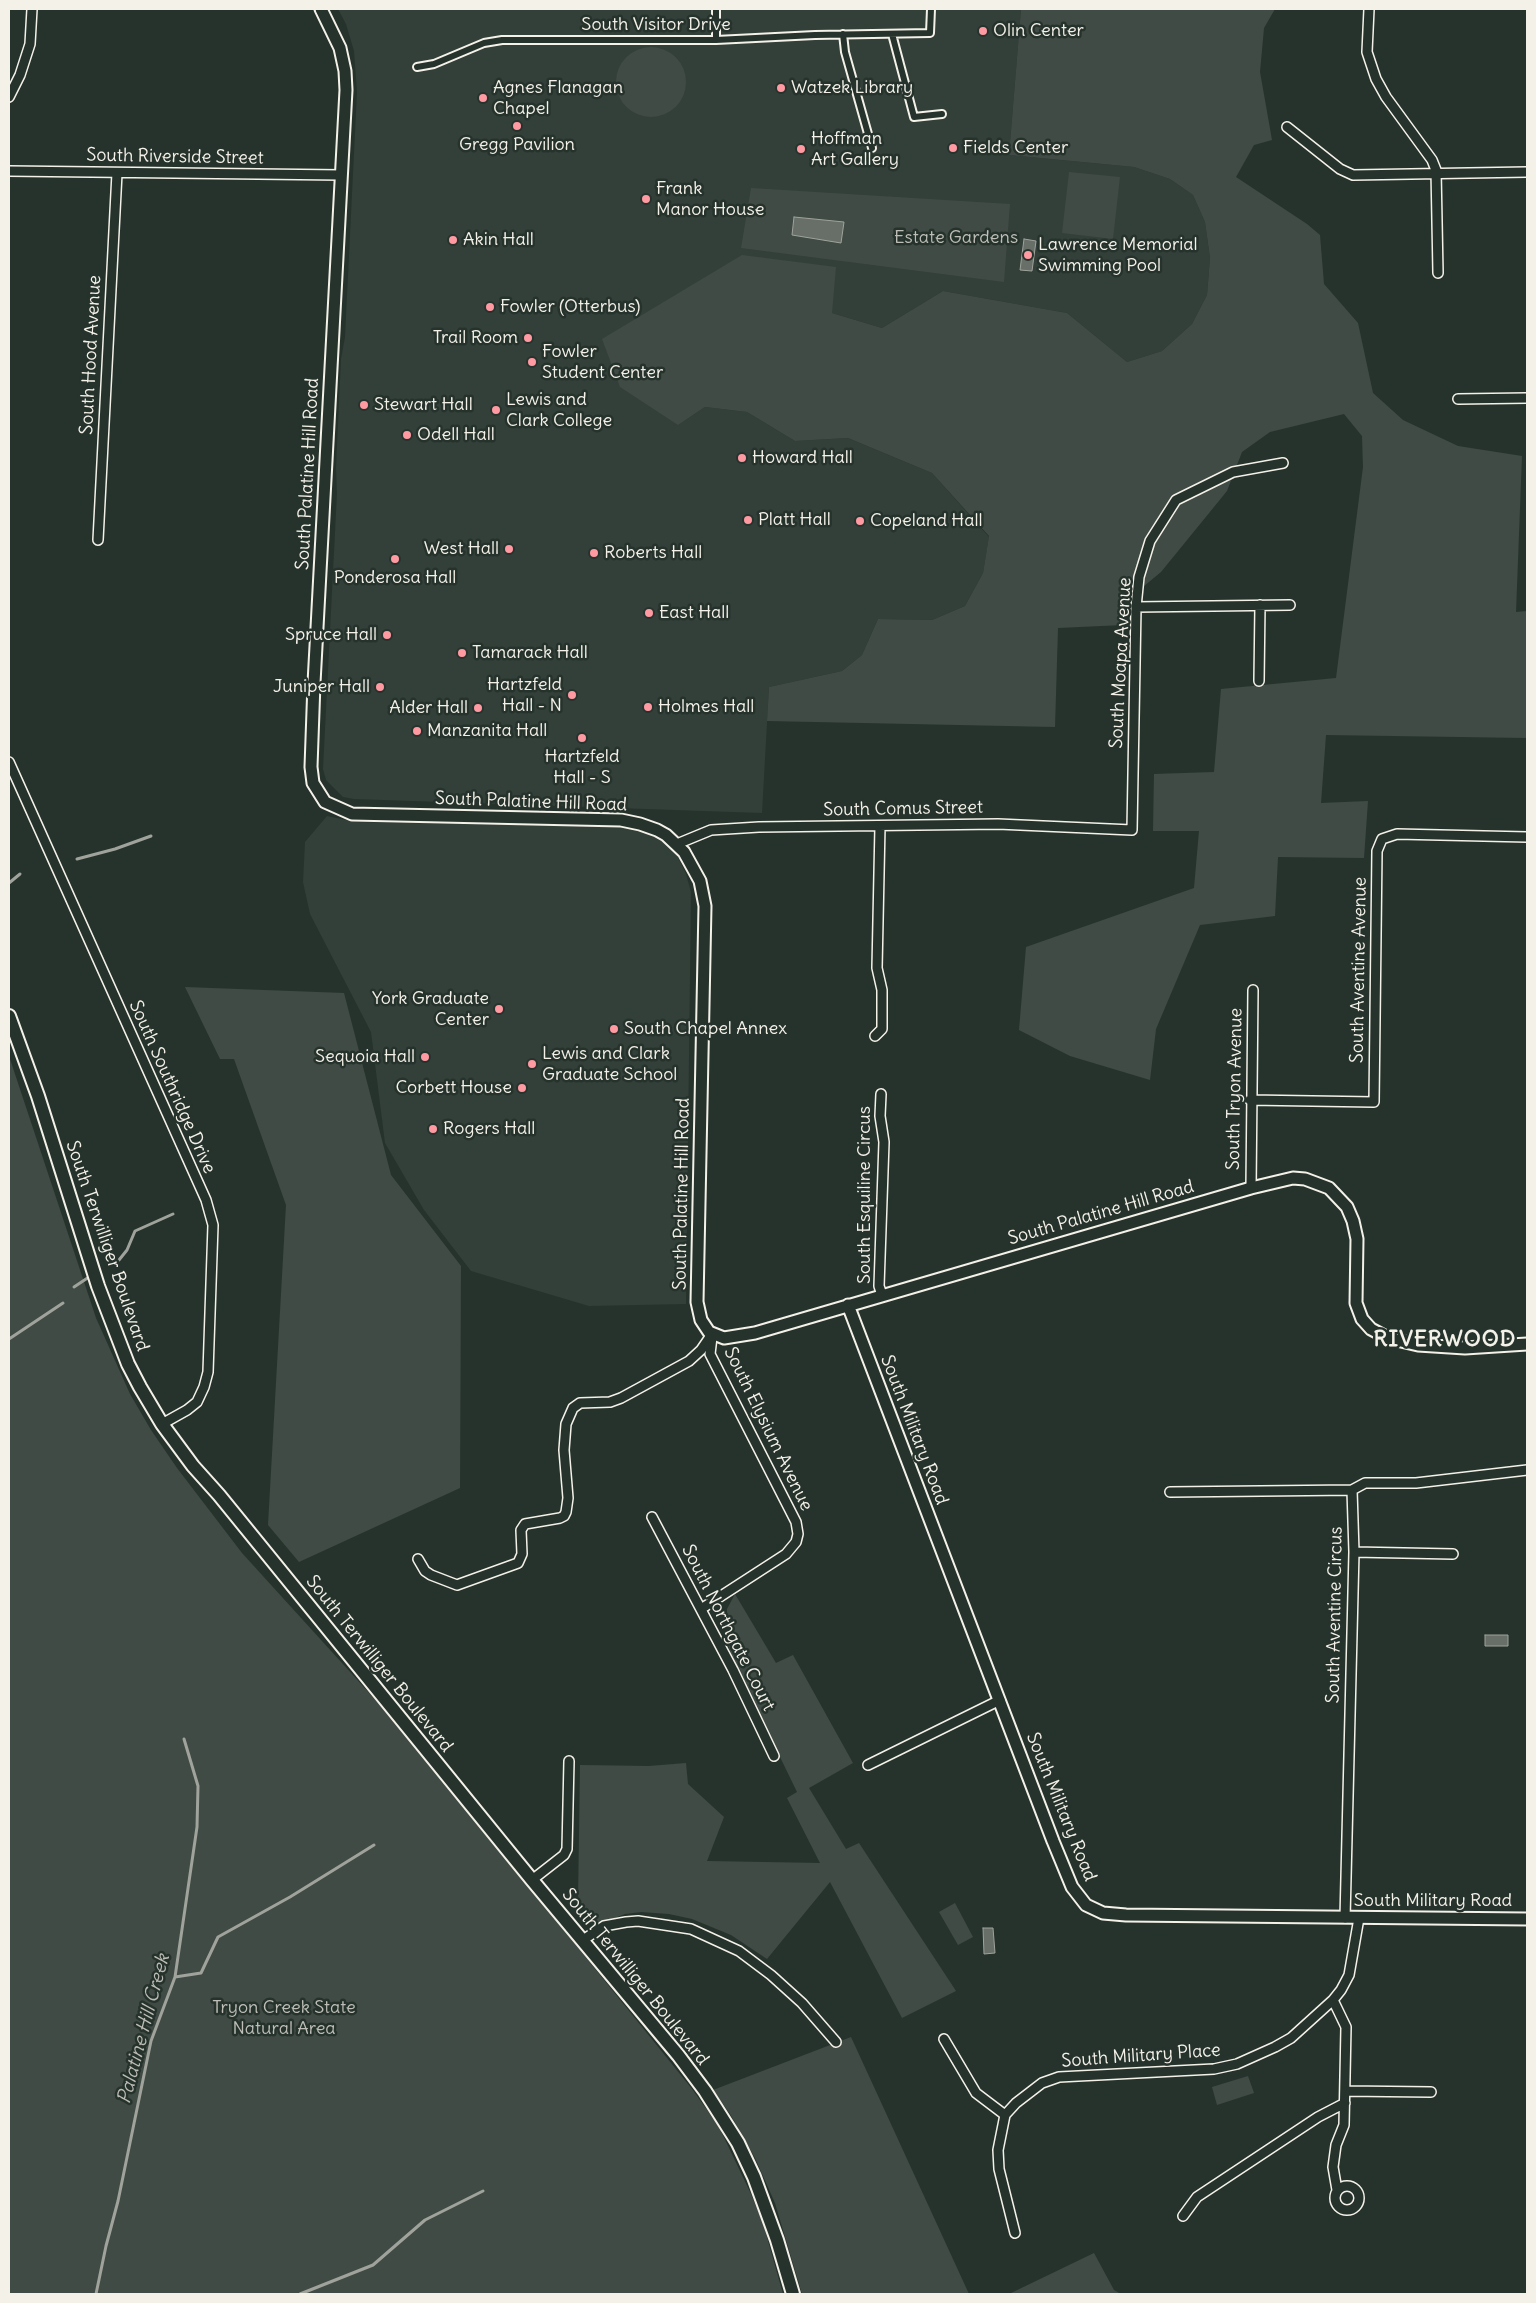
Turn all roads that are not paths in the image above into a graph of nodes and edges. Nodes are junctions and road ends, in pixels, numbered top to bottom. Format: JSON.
{"nodes":[{"id":1,"x":32,"y":9,"type":"edge"},
{"id":2,"x":322,"y":9,"type":"edge"},
{"id":3,"x":716,"y":9,"type":"edge"},
{"id":4,"x":931,"y":9,"type":"edge"},
{"id":5,"x":1369,"y":9,"type":"edge"},
{"id":6,"x":843,"y":34,"type":"junction"},
{"id":7,"x":892,"y":34,"type":"junction"},
{"id":8,"x":716,"y":40,"type":"junction"},
{"id":9,"x":417,"y":67,"type":"dead end"},
{"id":10,"x":9,"y":97,"type":"edge"},
{"id":11,"x":942,"y":114,"type":"dead end"},
{"id":12,"x":1287,"y":127,"type":"dead end"},
{"id":13,"x":872,"y":148,"type":"dead end"},
{"id":14,"x":9,"y":171,"type":"edge"},
{"id":15,"x":1527,"y":172,"type":"edge"},
{"id":16,"x":117,"y":173,"type":"junction"},
{"id":17,"x":1436,"y":174,"type":"junction"},
{"id":18,"x":341,"y":175,"type":"junction"},
{"id":19,"x":1438,"y":273,"type":"dead end"},
{"id":20,"x":1527,"y":398,"type":"edge"},
{"id":21,"x":1458,"y":399,"type":"dead end"},
{"id":22,"x":1283,"y":463,"type":"dead end"},
{"id":23,"x":98,"y":540,"type":"dead end"},
{"id":24,"x":1260,"y":605,"type":"junction"},
{"id":25,"x":1290,"y":605,"type":"dead end"},
{"id":26,"x":1136,"y":607,"type":"junction"},
{"id":27,"x":1259,"y":681,"type":"dead end"},
{"id":28,"x":9,"y":762,"type":"edge"},
{"id":29,"x":880,"y":826,"type":"junction"},
{"id":30,"x":1132,"y":830,"type":"joint"},
{"id":31,"x":1527,"y":837,"type":"edge"},
{"id":32,"x":677,"y":844,"type":"junction"},
{"id":33,"x":1253,"y":990,"type":"dead end"},
{"id":34,"x":9,"y":1016,"type":"edge"},
{"id":35,"x":874,"y":1036,"type":"dead end"},
{"id":36,"x":881,"y":1094,"type":"dead end"},
{"id":37,"x":1250,"y":1100,"type":"junction"},
{"id":38,"x":1251,"y":1188,"type":"junction"},
{"id":39,"x":882,"y":1295,"type":"junction"},
{"id":40,"x":848,"y":1305,"type":"junction"},
{"id":41,"x":712,"y":1334,"type":"junction"},
{"id":42,"x":1527,"y":1344,"type":"edge"},
{"id":43,"x":162,"y":1424,"type":"junction"},
{"id":44,"x":1527,"y":1470,"type":"edge"},
{"id":45,"x":1352,"y":1490,"type":"junction"},
{"id":46,"x":1170,"y":1492,"type":"dead end"},
{"id":47,"x":652,"y":1517,"type":"dead end"},
{"id":48,"x":1354,"y":1552,"type":"junction"},
{"id":49,"x":1453,"y":1554,"type":"dead end"},
{"id":50,"x":418,"y":1559,"type":"dead end"},
{"id":51,"x":701,"y":1609,"type":"junction"},
{"id":52,"x":1000,"y":1700,"type":"junction"},
{"id":53,"x":774,"y":1756,"type":"dead end"},
{"id":54,"x":569,"y":1761,"type":"dead end"},
{"id":55,"x":868,"y":1765,"type":"dead end"},
{"id":56,"x":532,"y":1880,"type":"junction"},
{"id":57,"x":1345,"y":1918,"type":"junction"},
{"id":58,"x":1359,"y":1918,"type":"junction"},
{"id":59,"x":1527,"y":1919,"type":"edge"},
{"id":60,"x":583,"y":1940,"type":"junction"},
{"id":61,"x":1333,"y":2000,"type":"junction"},
{"id":62,"x":944,"y":2039,"type":"dead end"},
{"id":63,"x":836,"y":2042,"type":"dead end"},
{"id":64,"x":1346,"y":2090,"type":"junction"},
{"id":65,"x":1431,"y":2092,"type":"dead end"},
{"id":66,"x":1345,"y":2103,"type":"junction"},
{"id":67,"x":1005,"y":2115,"type":"junction"},
{"id":68,"x":1337,"y":2190,"type":"dead end"},
{"id":69,"x":1184,"y":2216,"type":"dead end"},
{"id":70,"x":1015,"y":2233,"type":"dead end"},
{"id":71,"x":793,"y":2294,"type":"edge"}],
"edges":[{"from":1,"to":10,"type":"street"},
{"from":2,"to":18,"type":"street","name":"South Palatine Hill Road"},
{"from":3,"to":8,"type":"street"},
{"from":4,"to":7,"type":"street","name":"South Visitor Drive"},
{"from":5,"to":17,"type":"street"},
{"from":6,"to":7,"type":"street","name":"South Visitor Drive"},
{"from":6,"to":8,"type":"street","name":"South Visitor Drive"},
{"from":6,"to":13,"type":"street"},
{"from":7,"to":11,"type":"street"},
{"from":8,"to":9,"type":"street","name":"South Visitor Drive"},
{"from":12,"to":17,"type":"street"},
{"from":14,"to":16,"type":"street","name":"South Riverside Street"},
{"from":15,"to":17,"type":"street"},
{"from":16,"to":18,"type":"street","name":"South Riverside Street"},
{"from":16,"to":23,"type":"street","name":"South Hood Avenue"},
{"from":17,"to":19,"type":"street"},
{"from":18,"to":32,"type":"street","name":"South Palatine Hill Road"},
{"from":20,"to":21,"type":"street"},
{"from":22,"to":26,"type":"street","name":"South Moapa Avenue"},
{"from":24,"to":25,"type":"street"},
{"from":24,"to":26,"type":"street"},
{"from":24,"to":27,"type":"street"},
{"from":26,"to":30,"type":"street","name":"South Moapa Avenue"},
{"from":28,"to":43,"type":"street","name":"South Southridge Drive"},
{"from":29,"to":30,"type":"street","name":"South Comus Street"},
{"from":29,"to":32,"type":"street","name":"South Comus Street"},
{"from":29,"to":35,"type":"street"},
{"from":31,"to":37,"type":"street","name":"South Aventine Avenue"},
{"from":32,"to":41,"type":"street","name":"South Palatine Hill Road"},
{"from":33,"to":37,"type":"street","name":"South Tryon Avenue"},
{"from":34,"to":43,"type":"main road","name":"South Terwilliger Boulevard"},
{"from":36,"to":39,"type":"street","name":"South Esquiline Circus"},
{"from":37,"to":38,"type":"street","name":"South Tryon Avenue"},
{"from":38,"to":39,"type":"street","name":"South Palatine Hill Road"},
{"from":38,"to":42,"type":"street","name":"South Palatine Hill Road"},
{"from":39,"to":40,"type":"street","name":"South Palatine Hill Road"},
{"from":40,"to":41,"type":"street","name":"South Palatine Hill Road"},
{"from":40,"to":52,"type":"street","name":"South Military Road"},
{"from":41,"to":50,"type":"street"},
{"from":41,"to":51,"type":"street","name":"South Elysium Avenue"},
{"from":43,"to":56,"type":"main road","name":"South Terwilliger Boulevard"},
{"from":44,"to":45,"type":"street"},
{"from":45,"to":46,"type":"street"},
{"from":45,"to":48,"type":"street","name":"South Aventine Circus"},
{"from":47,"to":51,"type":"street","name":"South Northgate Court"},
{"from":48,"to":49,"type":"street"},
{"from":48,"to":57,"type":"street","name":"South Aventine Circus"},
{"from":51,"to":53,"type":"street","name":"South Northgate Court"},
{"from":52,"to":55,"type":"street"},
{"from":52,"to":57,"type":"street","name":"South Military Road"},
{"from":54,"to":56,"type":"street"},
{"from":56,"to":60,"type":"main road","name":"South Terwilliger Boulevard"},
{"from":57,"to":58,"type":"street","name":"South Military Road"},
{"from":58,"to":59,"type":"street","name":"South Military Road"},
{"from":58,"to":61,"type":"street","name":"South Military Place"},
{"from":60,"to":63,"type":"street"},
{"from":60,"to":71,"type":"main road","name":"South Terwilliger Boulevard"},
{"from":61,"to":64,"type":"street"},
{"from":61,"to":67,"type":"street","name":"South Military Place"},
{"from":62,"to":67,"type":"street"},
{"from":64,"to":65,"type":"street"},
{"from":64,"to":66,"type":"street"},
{"from":66,"to":68,"type":"street"},
{"from":66,"to":69,"type":"street"},
{"from":67,"to":70,"type":"street"}]}
